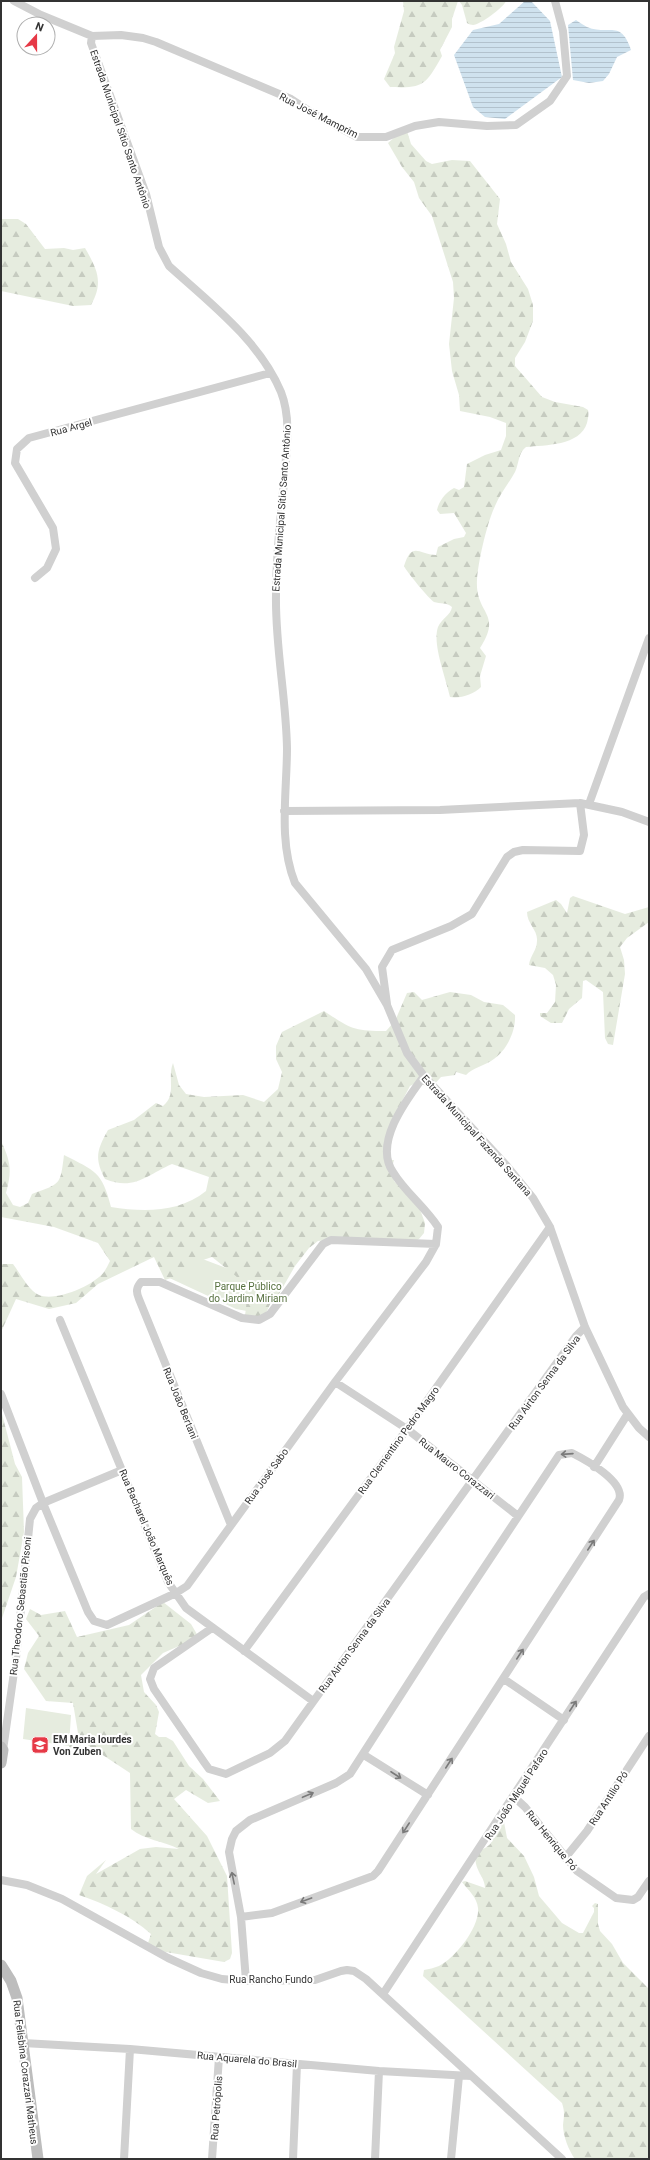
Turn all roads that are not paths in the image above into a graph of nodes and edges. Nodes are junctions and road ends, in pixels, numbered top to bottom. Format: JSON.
{"nodes":[{"id":1,"x":14,"y":1,"type":"edge"},
{"id":2,"x":556,"y":1,"type":"edge"},
{"id":3,"x":92,"y":36,"type":"junction"},
{"id":4,"x":270,"y":373,"type":"junction"},
{"id":5,"x":35,"y":578,"type":"dead end"},
{"id":6,"x":649,"y":638,"type":"edge"},
{"id":7,"x":585,"y":804,"type":"junction"},
{"id":8,"x":284,"y":812,"type":"junction"},
{"id":9,"x":649,"y":822,"type":"edge"},
{"id":10,"x":387,"y":1005,"type":"junction"},
{"id":11,"x":424,"y":1076,"type":"junction"},
{"id":12,"x":550,"y":1227,"type":"junction"},
{"id":13,"x":436,"y":1244,"type":"junction"},
{"id":14,"x":60,"y":1320,"type":"dead end"},
{"id":15,"x":586,"y":1327,"type":"junction"},
{"id":16,"x":335,"y":1382,"type":"junction"},
{"id":17,"x":1,"y":1394,"type":"edge"},
{"id":18,"x":627,"y":1415,"type":"junction"},
{"id":19,"x":407,"y":1429,"type":"junction"},
{"id":20,"x":649,"y":1437,"type":"edge"},
{"id":21,"x":594,"y":1467,"type":"junction"},
{"id":22,"x":122,"y":1470,"type":"junction"},
{"id":23,"x":473,"y":1480,"type":"junction"},
{"id":24,"x":43,"y":1503,"type":"junction"},
{"id":25,"x":518,"y":1516,"type":"junction"},
{"id":26,"x":231,"y":1525,"type":"junction"},
{"id":27,"x":176,"y":1593,"type":"junction"},
{"id":28,"x":649,"y":1594,"type":"edge"},
{"id":29,"x":212,"y":1628,"type":"junction"},
{"id":30,"x":244,"y":1652,"type":"junction"},
{"id":31,"x":504,"y":1679,"type":"junction"},
{"id":32,"x":313,"y":1701,"type":"junction"},
{"id":33,"x":4,"y":1717,"type":"edge"},
{"id":34,"x":564,"y":1720,"type":"junction"},
{"id":35,"x":649,"y":1736,"type":"edge"},
{"id":36,"x":2,"y":1748,"type":"edge"},
{"id":37,"x":364,"y":1755,"type":"junction"},
{"id":38,"x":1,"y":1763,"type":"edge"},
{"id":39,"x":428,"y":1795,"type":"junction"},
{"id":40,"x":514,"y":1798,"type":"junction"},
{"id":41,"x":565,"y":1858,"type":"junction"},
{"id":42,"x":1,"y":1880,"type":"edge"},
{"id":43,"x":649,"y":1881,"type":"edge"},
{"id":44,"x":241,"y":1916,"type":"junction"},
{"id":45,"x":1,"y":1965,"type":"edge"},
{"id":46,"x":246,"y":1981,"type":"junction"},
{"id":47,"x":383,"y":1994,"type":"junction"},
{"id":48,"x":23,"y":2044,"type":"junction"},
{"id":49,"x":130,"y":2049,"type":"junction"},
{"id":50,"x":219,"y":2057,"type":"junction"},
{"id":51,"x":297,"y":2064,"type":"junction"},
{"id":52,"x":379,"y":2071,"type":"junction"},
{"id":53,"x":459,"y":2076,"type":"junction"},
{"id":54,"x":471,"y":2076,"type":"junction"},
{"id":55,"x":38,"y":2159,"type":"edge"},
{"id":56,"x":124,"y":2159,"type":"edge"},
{"id":57,"x":212,"y":2159,"type":"edge"},
{"id":58,"x":293,"y":2159,"type":"edge"},
{"id":59,"x":375,"y":2159,"type":"edge"},
{"id":60,"x":451,"y":2159,"type":"edge"},
{"id":61,"x":562,"y":2159,"type":"edge"}],
"edges":[{"from":1,"to":3,"type":"street","name":"Rua José Mamprim"},
{"from":2,"to":3,"type":"street","name":"Rua José Mamprim"},
{"from":3,"to":4,"type":"street","name":"Estrada Municipal Sítio Santo Antônio"},
{"from":4,"to":5,"type":"street","name":"Rua Argel"},
{"from":4,"to":8,"type":"street","name":"Estrada Municipal Sítio Santo Antônio"},
{"from":6,"to":7,"type":"street"},
{"from":7,"to":8,"type":"street"},
{"from":7,"to":9,"type":"street"},
{"from":7,"to":10,"type":"street"},
{"from":8,"to":10,"type":"street","name":"Estrada Municipal Sítio Santo Antônio"},
{"from":10,"to":11,"type":"street","name":"Estrada Municipal Fazenda Santana"},
{"from":11,"to":12,"type":"street","name":"Estrada Municipal Fazenda Santana"},
{"from":11,"to":13,"type":"street"},
{"from":12,"to":15,"type":"street","name":"Estrada Municipal Fazenda Santana"},
{"from":12,"to":19,"type":"street","name":"Rua Clementino Pedro Magro"},
{"from":13,"to":16,"type":"street","name":"Rua José Sabo"},
{"from":13,"to":26,"type":"street","name":"Rua João Bertani"},
{"from":14,"to":22,"type":"street","name":"Rua Bacharel João Marquês"},
{"from":15,"to":18,"type":"street","name":"Estrada Municipal Fazenda Santana"},
{"from":15,"to":23,"type":"street","name":"Rua Airton Senna da Silva"},
{"from":16,"to":19,"type":"street","name":"Rua Mauro Corazzari"},
{"from":16,"to":26,"type":"street","name":"Rua José Sabo"},
{"from":17,"to":24,"type":"street","name":"Rua José Sabo"},
{"from":18,"to":20,"type":"street","name":"Estrada Municipal Fazenda Santana"},
{"from":18,"to":21,"type":"street"},
{"from":19,"to":23,"type":"street","name":"Rua Mauro Corazzari"},
{"from":19,"to":30,"type":"street","name":"Rua Clementino Pedro Magro"},
{"from":21,"to":25,"type":"street","one_way":true},
{"from":31,"to":21,"type":"street","one_way":true},
{"from":22,"to":24,"type":"street"},
{"from":22,"to":27,"type":"street","name":"Rua Bacharel João Marquês"},
{"from":23,"to":25,"type":"street","name":"Rua Mauro Corazzari"},
{"from":23,"to":32,"type":"street","name":"Rua Airton Senna da Silva"},
{"from":24,"to":27,"type":"street","name":"Rua José Sabo"},
{"from":24,"to":33,"type":"street","name":"Rua Theodoro Sebastião Pisoni"},
{"from":25,"to":37,"type":"street"},
{"from":26,"to":27,"type":"street","name":"Rua José Sabo"},
{"from":27,"to":29,"type":"street","name":"Rua Bacharel João Marquês"},
{"from":34,"to":28,"type":"street","name":"Rua João Miguel Pafaro","one_way":true},
{"from":29,"to":30,"type":"street","name":"Rua Bacharel João Marquês"},
{"from":29,"to":32,"type":"street","name":"Rua Airton Senna da Silva"},
{"from":30,"to":32,"type":"street","name":"Rua Bacharel João Marquês"},
{"from":31,"to":34,"type":"street"},
{"from":39,"to":31,"type":"street","one_way":true},
{"from":33,"to":36,"type":"street","name":"Rua Theodoro Sebastião Pisoni"},
{"from":34,"to":40,"type":"street","name":"Rua João Miguel Pafaro"},
{"from":35,"to":41,"type":"street","name":"Rua Antilio Pó"},
{"from":36,"to":38,"type":"street","name":"Rua Theodoro Sebastião Pisoni"},
{"from":37,"to":39,"type":"street","one_way":true},
{"from":44,"to":37,"type":"street","one_way":true},
{"from":39,"to":44,"type":"street","one_way":true},
{"from":40,"to":41,"type":"street","name":"Rua Henrique Pó"},
{"from":40,"to":47,"type":"street","name":"Rua João Miguel Pafaro"},
{"from":41,"to":43,"type":"street","name":"Rua Henrique Pó"},
{"from":42,"to":46,"type":"street","name":"Rua Rancho Fundo"},
{"from":44,"to":46,"type":"street"},
{"from":45,"to":48,"type":"street","name":"Rua Felisbina Corazzari Matheus"},
{"from":46,"to":47,"type":"street","name":"Rua Rancho Fundo"},
{"from":47,"to":54,"type":"street","name":"Rua Rancho Fundo"},
{"from":48,"to":49,"type":"street","name":"Rua Aquarela do Brasil"},
{"from":48,"to":55,"type":"street","name":"Rua Felisbina Corazzari Matheus"},
{"from":49,"to":50,"type":"street","name":"Rua Aquarela do Brasil"},
{"from":49,"to":56,"type":"street"},
{"from":50,"to":51,"type":"street","name":"Rua Aquarela do Brasil"},
{"from":50,"to":57,"type":"street","name":"Rua Petrópolis"},
{"from":51,"to":52,"type":"street","name":"Rua Aquarela do Brasil"},
{"from":51,"to":58,"type":"street"},
{"from":52,"to":53,"type":"street","name":"Rua Aquarela do Brasil"},
{"from":52,"to":59,"type":"street"},
{"from":53,"to":54,"type":"street","name":"Rua Aquarela do Brasil"},
{"from":53,"to":60,"type":"street"},
{"from":54,"to":61,"type":"street","name":"Rua Rancho Fundo"}]}
